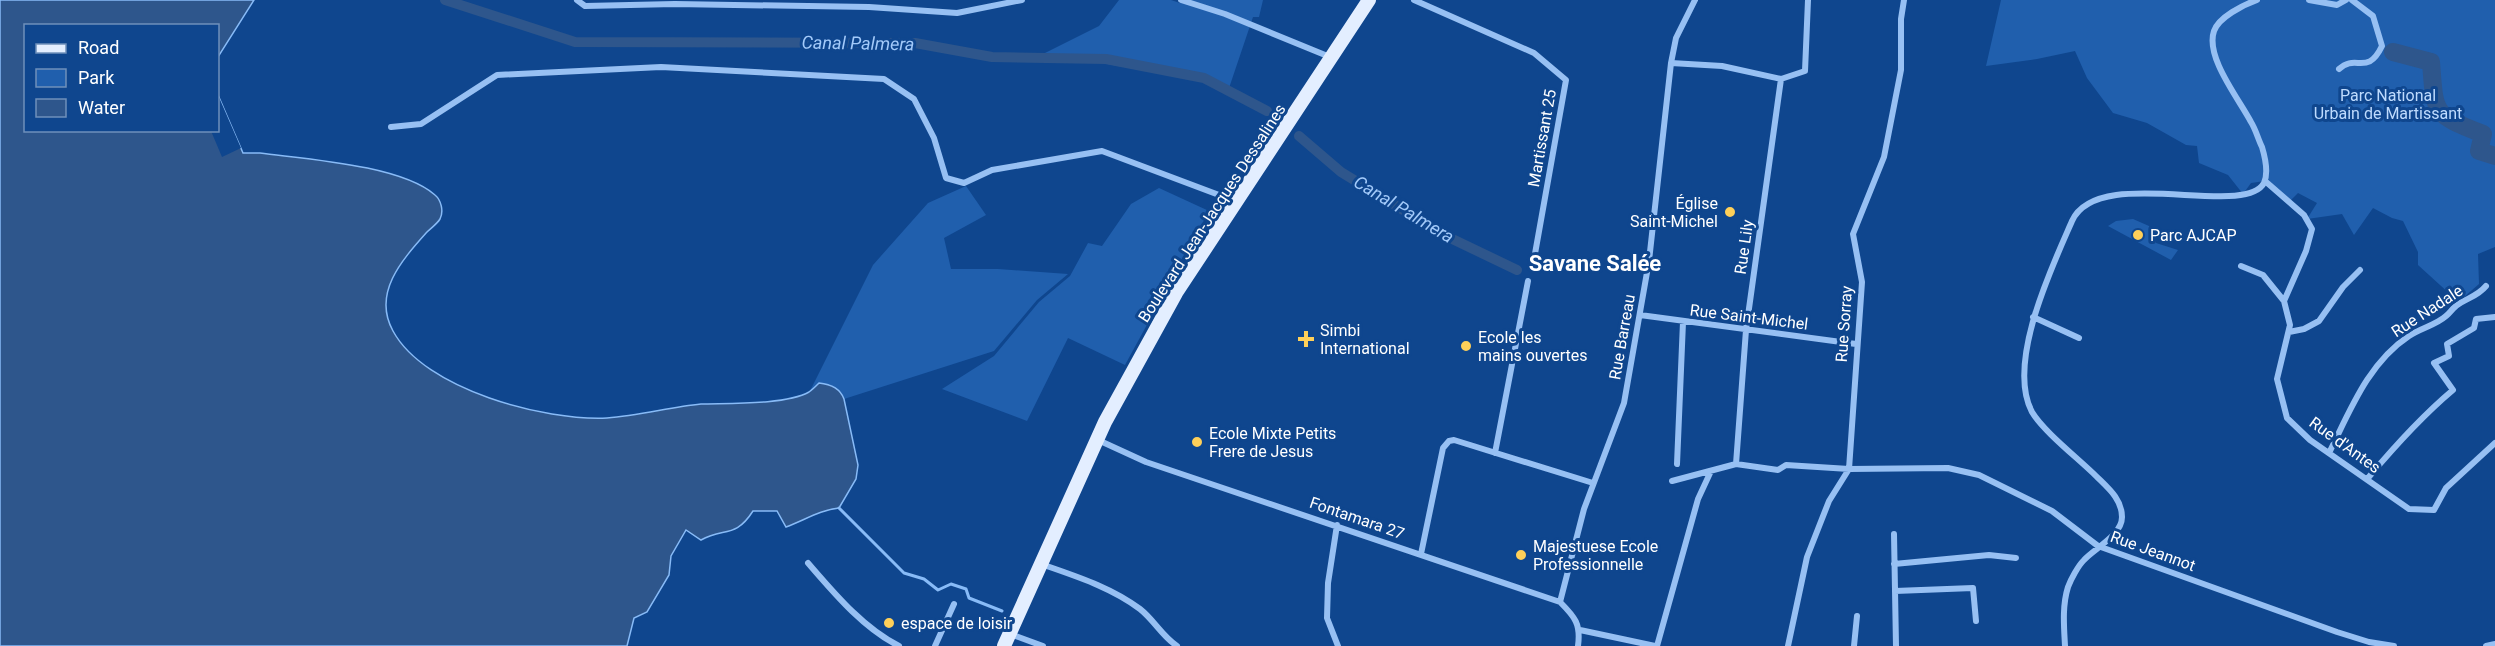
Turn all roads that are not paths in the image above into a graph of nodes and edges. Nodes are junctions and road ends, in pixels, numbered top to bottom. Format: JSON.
{"nodes":[{"id":1,"x":577,"y":0,"type":"edge"},
{"id":2,"x":1022,"y":0,"type":"edge"},
{"id":3,"x":1181,"y":0,"type":"edge"},
{"id":4,"x":1370,"y":0,"type":"edge"},
{"id":5,"x":1414,"y":0,"type":"edge"},
{"id":6,"x":1695,"y":0,"type":"edge"},
{"id":7,"x":1808,"y":0,"type":"edge"},
{"id":8,"x":1904,"y":0,"type":"edge"},
{"id":9,"x":2257,"y":0,"type":"edge"},
{"id":10,"x":2309,"y":0,"type":"edge"},
{"id":11,"x":2346,"y":0,"type":"edge"},
{"id":12,"x":2352,"y":0,"type":"edge"},
{"id":13,"x":1330,"y":57,"type":"junction"},
{"id":14,"x":1671,"y":63,"type":"junction"},
{"id":15,"x":2339,"y":69,"type":"dead end"},
{"id":16,"x":1781,"y":79,"type":"junction"},
{"id":17,"x":391,"y":127,"type":"dead end"},
{"id":18,"x":2265,"y":181,"type":"junction"},
{"id":19,"x":1237,"y":202,"type":"junction"},
{"id":20,"x":1533,"y":265,"type":"dead end"},
{"id":21,"x":2241,"y":266,"type":"dead end"},
{"id":22,"x":2360,"y":270,"type":"dead end"},
{"id":23,"x":1528,"y":281,"type":"dead end"},
{"id":24,"x":2486,"y":286,"type":"dead end"},
{"id":25,"x":2284,"y":301,"type":"junction"},
{"id":26,"x":1640,"y":315,"type":"junction"},
{"id":27,"x":2033,"y":316,"type":"junction"},
{"id":28,"x":2495,"y":317,"type":"edge"},
{"id":29,"x":1683,"y":322,"type":"junction"},
{"id":30,"x":1746,"y":330,"type":"junction"},
{"id":31,"x":2289,"y":332,"type":"junction"},
{"id":32,"x":2079,"y":338,"type":"dead end"},
{"id":33,"x":1856,"y":344,"type":"junction"},
{"id":34,"x":1098,"y":440,"type":"junction"},
{"id":35,"x":2495,"y":443,"type":"edge"},
{"id":36,"x":1495,"y":453,"type":"junction"},
{"id":37,"x":2329,"y":453,"type":"junction"},
{"id":38,"x":1677,"y":464,"type":"dead end"},
{"id":39,"x":1736,"y":464,"type":"junction"},
{"id":40,"x":1849,"y":469,"type":"junction"},
{"id":41,"x":1711,"y":471,"type":"junction"},
{"id":42,"x":2368,"y":478,"type":"junction"},
{"id":43,"x":1672,"y":481,"type":"dead end"},
{"id":44,"x":1593,"y":483,"type":"junction"},
{"id":45,"x":1337,"y":525,"type":"junction"},
{"id":46,"x":1894,"y":534,"type":"dead end"},
{"id":47,"x":2098,"y":546,"type":"junction"},
{"id":48,"x":1421,"y":554,"type":"junction"},
{"id":49,"x":2016,"y":558,"type":"dead end"},
{"id":50,"x":808,"y":563,"type":"dead end"},
{"id":51,"x":1040,"y":563,"type":"junction"},
{"id":52,"x":1894,"y":564,"type":"junction"},
{"id":53,"x":1895,"y":591,"type":"junction"},
{"id":54,"x":1560,"y":602,"type":"junction"},
{"id":55,"x":954,"y":604,"type":"dead end"},
{"id":56,"x":1857,"y":615,"type":"dead end"},
{"id":57,"x":1976,"y":621,"type":"dead end"},
{"id":58,"x":1580,"y":630,"type":"junction"},
{"id":59,"x":1007,"y":640,"type":"edge"},
{"id":60,"x":2495,"y":644,"type":"edge"},
{"id":61,"x":899,"y":646,"type":"edge"},
{"id":62,"x":935,"y":646,"type":"edge"},
{"id":63,"x":1043,"y":646,"type":"edge"},
{"id":64,"x":1177,"y":646,"type":"edge"},
{"id":65,"x":1338,"y":646,"type":"edge"},
{"id":66,"x":1578,"y":646,"type":"edge"},
{"id":67,"x":1656,"y":646,"type":"edge"},
{"id":68,"x":1789,"y":646,"type":"edge"},
{"id":69,"x":1854,"y":646,"type":"edge"},
{"id":70,"x":1896,"y":646,"type":"edge"},
{"id":71,"x":2065,"y":646,"type":"edge"},
{"id":72,"x":2394,"y":646,"type":"edge"},
{"id":73,"x":2486,"y":646,"type":"edge"}],
"edges":[{"from":1,"to":2,"type":"street"},
{"from":3,"to":13,"type":"street"},
{"from":4,"to":13,"type":"main road","name":"Boulevard Jean-Jacques Dessalines"},
{"from":5,"to":20,"type":"street","name":"Martissant 25"},
{"from":6,"to":14,"type":"street","name":"Rue Barreau"},
{"from":7,"to":16,"type":"street"},
{"from":8,"to":33,"type":"street","name":"Rue Sorray"},
{"from":9,"to":18,"type":"street"},
{"from":10,"to":11,"type":"street"},
{"from":12,"to":15,"type":"street"},
{"from":13,"to":19,"type":"main road","name":"Boulevard Jean-Jacques Dessalines"},
{"from":14,"to":16,"type":"street"},
{"from":14,"to":26,"type":"street","name":"Rue Barreau"},
{"from":16,"to":30,"type":"street","name":"Rue Lily"},
{"from":17,"to":19,"type":"street"},
{"from":18,"to":25,"type":"street"},
{"from":18,"to":27,"type":"street"},
{"from":19,"to":34,"type":"main road","name":"Boulevard Jean-Jacques Dessalines"},
{"from":21,"to":25,"type":"street"},
{"from":22,"to":31,"type":"street"},
{"from":23,"to":36,"type":"street"},
{"from":24,"to":37,"type":"street","name":"Rue Nadale"},
{"from":25,"to":31,"type":"street","name":"Rue d'Antes"},
{"from":26,"to":29,"type":"street","name":"Rue Saint-Michel"},
{"from":26,"to":44,"type":"street","name":"Rue Barreau"},
{"from":27,"to":32,"type":"street"},
{"from":27,"to":47,"type":"street"},
{"from":28,"to":42,"type":"street"},
{"from":29,"to":30,"type":"street","name":"Rue Saint-Michel"},
{"from":29,"to":38,"type":"street"},
{"from":30,"to":33,"type":"street","name":"Rue Saint-Michel"},
{"from":30,"to":39,"type":"street","name":"Rue Lily"},
{"from":31,"to":37,"type":"street","name":"Rue d'Antes"},
{"from":33,"to":40,"type":"street","name":"Rue Sorray"},
{"from":34,"to":45,"type":"street","name":"Fontamara 27"},
{"from":34,"to":51,"type":"main road","name":"Boulevard Jean-Jacques Dessalines"},
{"from":35,"to":42,"type":"street","name":"Rue d'Antes"},
{"from":36,"to":44,"type":"street"},
{"from":36,"to":48,"type":"street"},
{"from":37,"to":42,"type":"street","name":"Rue d'Antes"},
{"from":39,"to":40,"type":"street","name":"Rue Jeannot"},
{"from":39,"to":41,"type":"street"},
{"from":40,"to":47,"type":"street","name":"Rue Jeannot"},
{"from":40,"to":68,"type":"street","name":"Rue Sorray"},
{"from":41,"to":43,"type":"street"},
{"from":41,"to":67,"type":"street"},
{"from":44,"to":54,"type":"street","name":"Rue Barreau"},
{"from":45,"to":48,"type":"street","name":"Fontamara 27"},
{"from":45,"to":65,"type":"street"},
{"from":46,"to":52,"type":"street"},
{"from":47,"to":71,"type":"street"},
{"from":47,"to":72,"type":"street","name":"Rue Jeannot"},
{"from":48,"to":54,"type":"street","name":"Fontamara 27"},
{"from":49,"to":52,"type":"street"},
{"from":50,"to":61,"type":"street"},
{"from":51,"to":59,"type":"main road","name":"Boulevard Jean-Jacques Dessalines"},
{"from":51,"to":64,"type":"street"},
{"from":52,"to":53,"type":"street"},
{"from":53,"to":57,"type":"street"},
{"from":53,"to":70,"type":"street"},
{"from":54,"to":58,"type":"street"},
{"from":55,"to":62,"type":"street"},
{"from":56,"to":69,"type":"street"},
{"from":58,"to":66,"type":"street"},
{"from":58,"to":67,"type":"street"},
{"from":59,"to":63,"type":"street"},
{"from":60,"to":73,"type":"street"}]}
